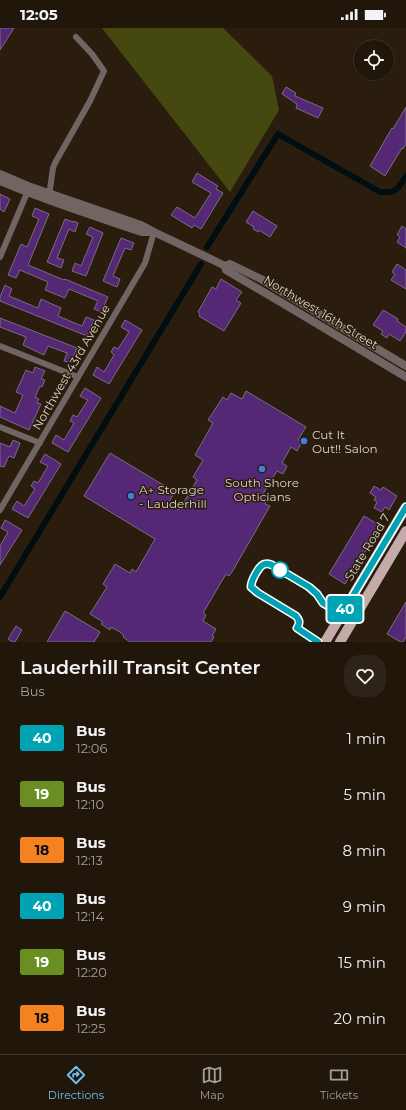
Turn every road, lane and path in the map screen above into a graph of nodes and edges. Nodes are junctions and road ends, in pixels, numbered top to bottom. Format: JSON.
{"nodes":[{"id":1,"x":76,"y":37,"type":"dead end"},
{"id":2,"x":0,"y":174,"type":"edge"},
{"id":3,"x":0,"y":181,"type":"edge"},
{"id":4,"x":27,"y":189,"type":"junction"},
{"id":5,"x":49,"y":197,"type":"junction"},
{"id":6,"x":154,"y":232,"type":"junction"},
{"id":7,"x":0,"y":257,"type":"edge"},
{"id":8,"x":224,"y":266,"type":"junction"},
{"id":9,"x":365,"y":342,"type":"junction"},
{"id":10,"x":0,"y":346,"type":"edge"},
{"id":11,"x":361,"y":350,"type":"junction"},
{"id":12,"x":396,"y":361,"type":"junction"},
{"id":13,"x":406,"y":366,"type":"edge"},
{"id":14,"x":392,"y":369,"type":"junction"},
{"id":15,"x":78,"y":376,"type":"junction"},
{"id":16,"x":406,"y":377,"type":"edge"},
{"id":17,"x":0,"y":427,"type":"edge"},
{"id":18,"x":40,"y":443,"type":"junction"},
{"id":19,"x":406,"y":507,"type":"edge"},
{"id":20,"x":0,"y":510,"type":"edge"},
{"id":21,"x":406,"y":531,"type":"edge"},
{"id":22,"x":356,"y":592,"type":"junction"},
{"id":23,"x":342,"y":614,"type":"junction"},
{"id":24,"x":357,"y":614,"type":"junction"},
{"id":25,"x":325,"y":642,"type":"edge"},
{"id":26,"x":340,"y":642,"type":"edge"}],
"edges":[{"from":1,"to":5,"type":"street"},
{"from":2,"to":4,"type":"street","name":"Northwest 16th Street"},
{"from":3,"to":4,"type":"street","name":"Northwest 16th Street"},
{"from":4,"to":5,"type":"street","name":"Northwest 16th Street"},
{"from":4,"to":7,"type":"street"},
{"from":5,"to":6,"type":"street","name":"Northwest 16th Street"},
{"from":6,"to":8,"type":"street","name":"Northwest 16th Street"},
{"from":6,"to":15,"type":"street","name":"Northwest 43rd Avenue"},
{"from":8,"to":9,"type":"street","name":"Northwest 16th Street"},
{"from":8,"to":11,"type":"street","name":"Northwest 16th Street"},
{"from":9,"to":11,"type":"street"},
{"from":9,"to":12,"type":"street","name":"Northwest 16th Street"},
{"from":10,"to":15,"type":"street"},
{"from":11,"to":14,"type":"street","name":"Northwest 16th Street"},
{"from":12,"to":13,"type":"street","name":"Northwest 16th Street"},
{"from":12,"to":14,"type":"street"},
{"from":14,"to":16,"type":"street","name":"Northwest 16th Street"},
{"from":15,"to":18,"type":"street","name":"Northwest 43rd Avenue"},
{"from":17,"to":18,"type":"street"},
{"from":18,"to":20,"type":"street","name":"Northwest 43rd Avenue"},
{"from":19,"to":22,"type":"main road","name":"State Road 7"},
{"from":21,"to":24,"type":"main road","name":"State Road 7"},
{"from":22,"to":23,"type":"main road","name":"State Road 7"},
{"from":22,"to":24,"type":"main road"},
{"from":23,"to":24,"type":"main road"},
{"from":23,"to":25,"type":"main road","name":"State Road 7"},
{"from":24,"to":26,"type":"main road","name":"State Road 7"}]}
